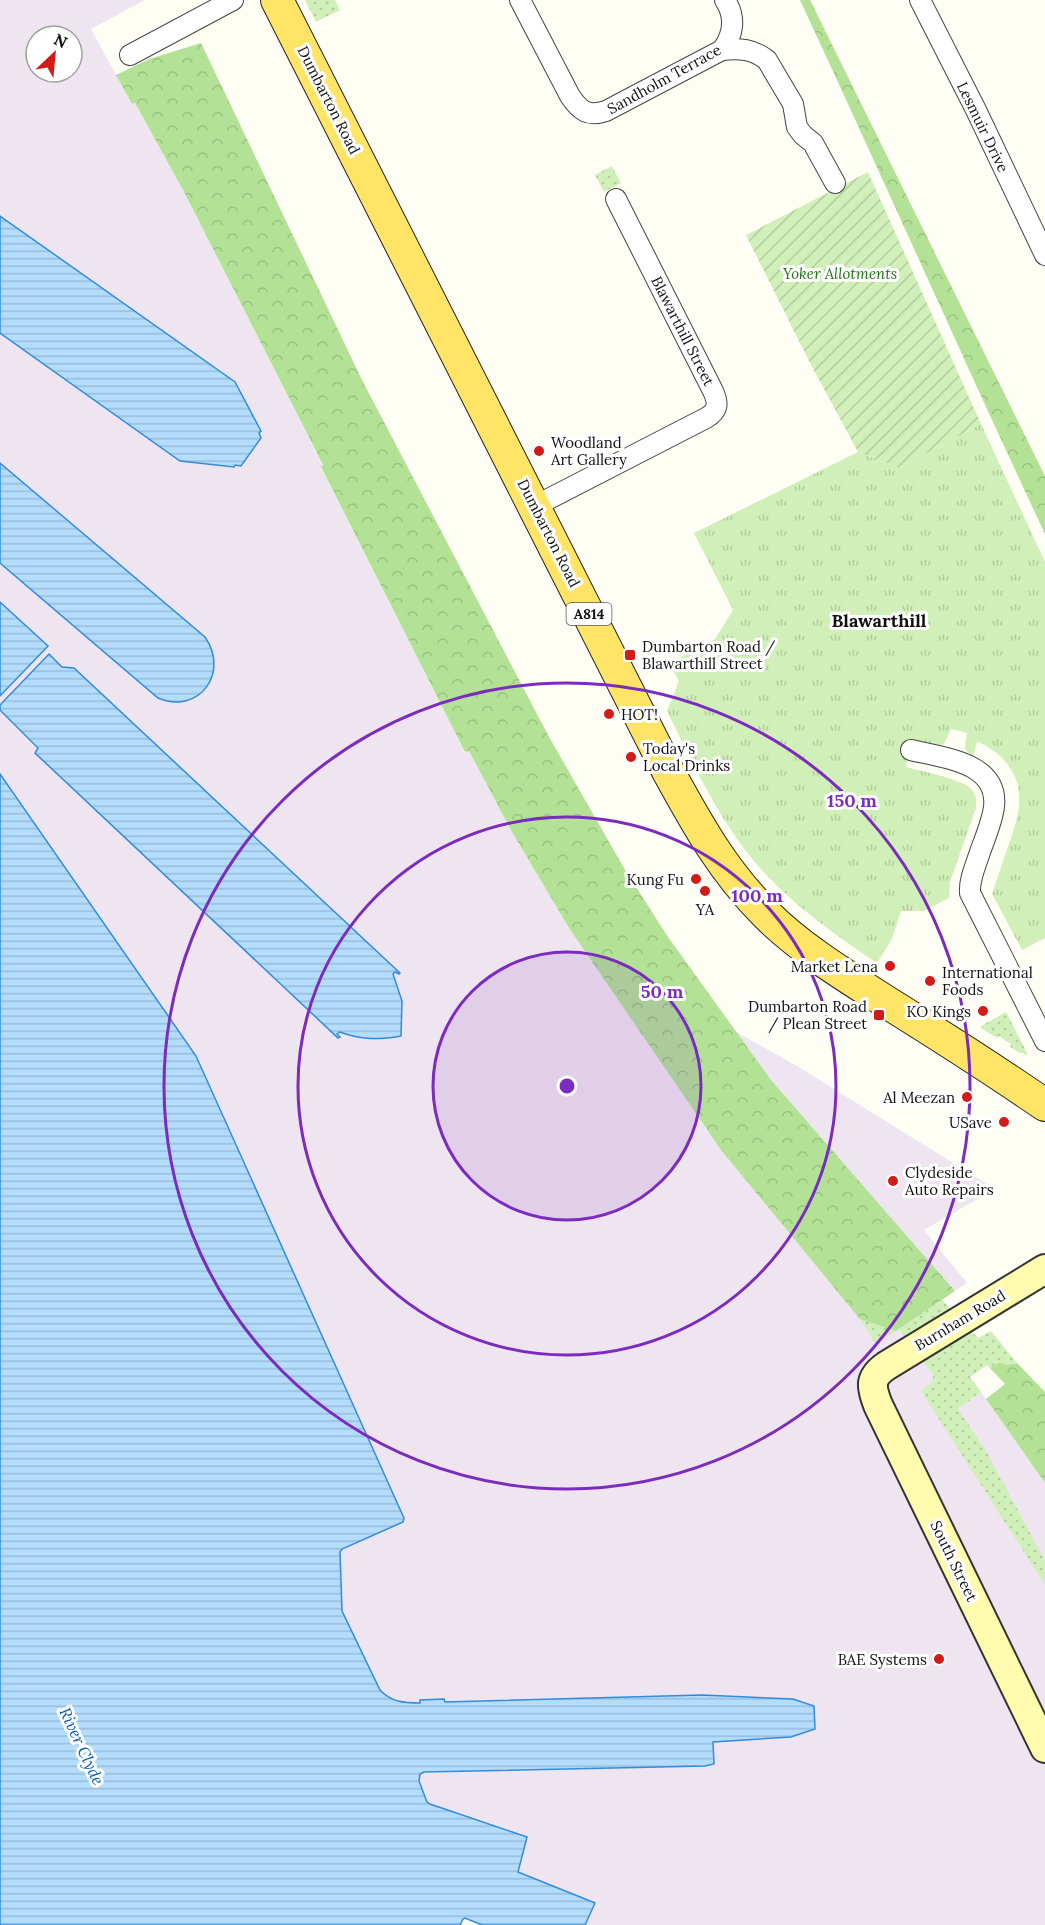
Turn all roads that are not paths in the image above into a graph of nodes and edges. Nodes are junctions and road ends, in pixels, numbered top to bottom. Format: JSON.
{"nodes":[{"id":1,"x":233,"y":0,"type":"edge"},
{"id":2,"x":278,"y":0,"type":"edge"},
{"id":3,"x":520,"y":0,"type":"edge"},
{"id":4,"x":725,"y":0,"type":"edge"},
{"id":5,"x":920,"y":0,"type":"edge"},
{"id":6,"x":723,"y":50,"type":"junction"},
{"id":7,"x":130,"y":55,"type":"dead end"},
{"id":8,"x":835,"y":183,"type":"dead end"},
{"id":9,"x":616,"y":199,"type":"dead end"},
{"id":10,"x":1045,"y":255,"type":"edge"},
{"id":11,"x":535,"y":506,"type":"junction"},
{"id":12,"x":911,"y":750,"type":"dead end"},
{"id":13,"x":1045,"y":1041,"type":"edge"},
{"id":14,"x":1044,"y":1103,"type":"edge"},
{"id":15,"x":1045,"y":1269,"type":"edge"},
{"id":16,"x":877,"y":1373,"type":"joint"},
{"id":17,"x":1045,"y":1748,"type":"edge"}],
"edges":[{"from":1,"to":7,"type":"street"},
{"from":2,"to":11,"type":"main road","name":"Dumbarton Road","number":"A814"},
{"from":3,"to":6,"type":"street","name":"Sandholm Terrace"},
{"from":4,"to":6,"type":"street","name":"Sandholm Terrace"},
{"from":5,"to":10,"type":"street","name":"Lesmuir Drive"},
{"from":6,"to":8,"type":"street"},
{"from":9,"to":11,"type":"street","name":"Blawarthill Street"},
{"from":11,"to":14,"type":"main road","name":"Dumbarton Road","number":"A814"},
{"from":12,"to":13,"type":"street"},
{"from":15,"to":16,"type":"street","name":"Burnham Road"},
{"from":16,"to":17,"type":"street","name":"South Street"}]}
